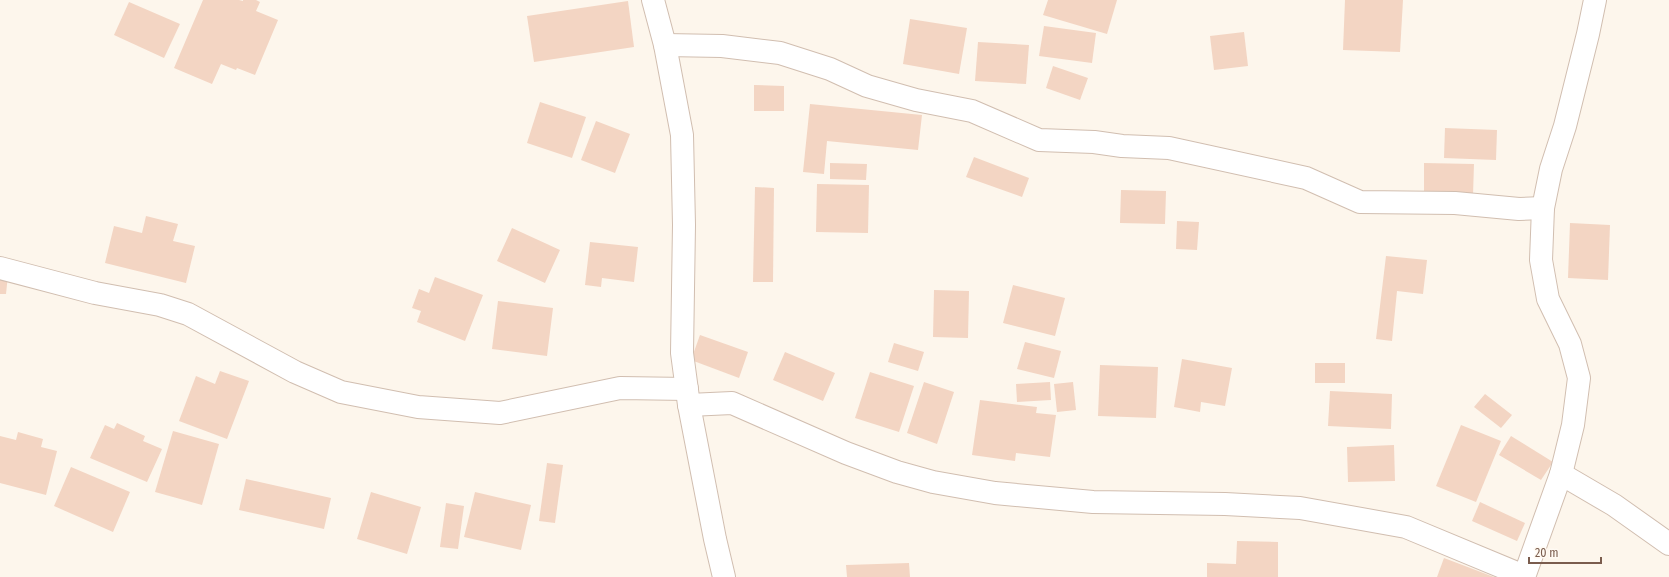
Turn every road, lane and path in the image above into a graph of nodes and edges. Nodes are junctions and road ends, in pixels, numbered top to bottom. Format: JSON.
{"nodes":[{"id":1,"x":652,"y":0,"type":"edge"},
{"id":2,"x":1594,"y":0,"type":"edge"},
{"id":3,"x":665,"y":45,"type":"junction"},
{"id":4,"x":1543,"y":208,"type":"junction"},
{"id":5,"x":0,"y":268,"type":"edge"},
{"id":6,"x":688,"y":397,"type":"junction"},
{"id":7,"x":1561,"y":474,"type":"junction"},
{"id":8,"x":1669,"y":544,"type":"edge"},
{"id":9,"x":724,"y":577,"type":"edge"},
{"id":10,"x":1524,"y":577,"type":"edge"}],
"edges":[{"from":1,"to":3,"type":"street"},
{"from":2,"to":4,"type":"street"},
{"from":3,"to":4,"type":"street"},
{"from":3,"to":6,"type":"street"},
{"from":4,"to":7,"type":"street"},
{"from":5,"to":6,"type":"street"},
{"from":6,"to":9,"type":"street"},
{"from":6,"to":10,"type":"street"},
{"from":7,"to":8,"type":"street"},
{"from":7,"to":10,"type":"street"}]}
